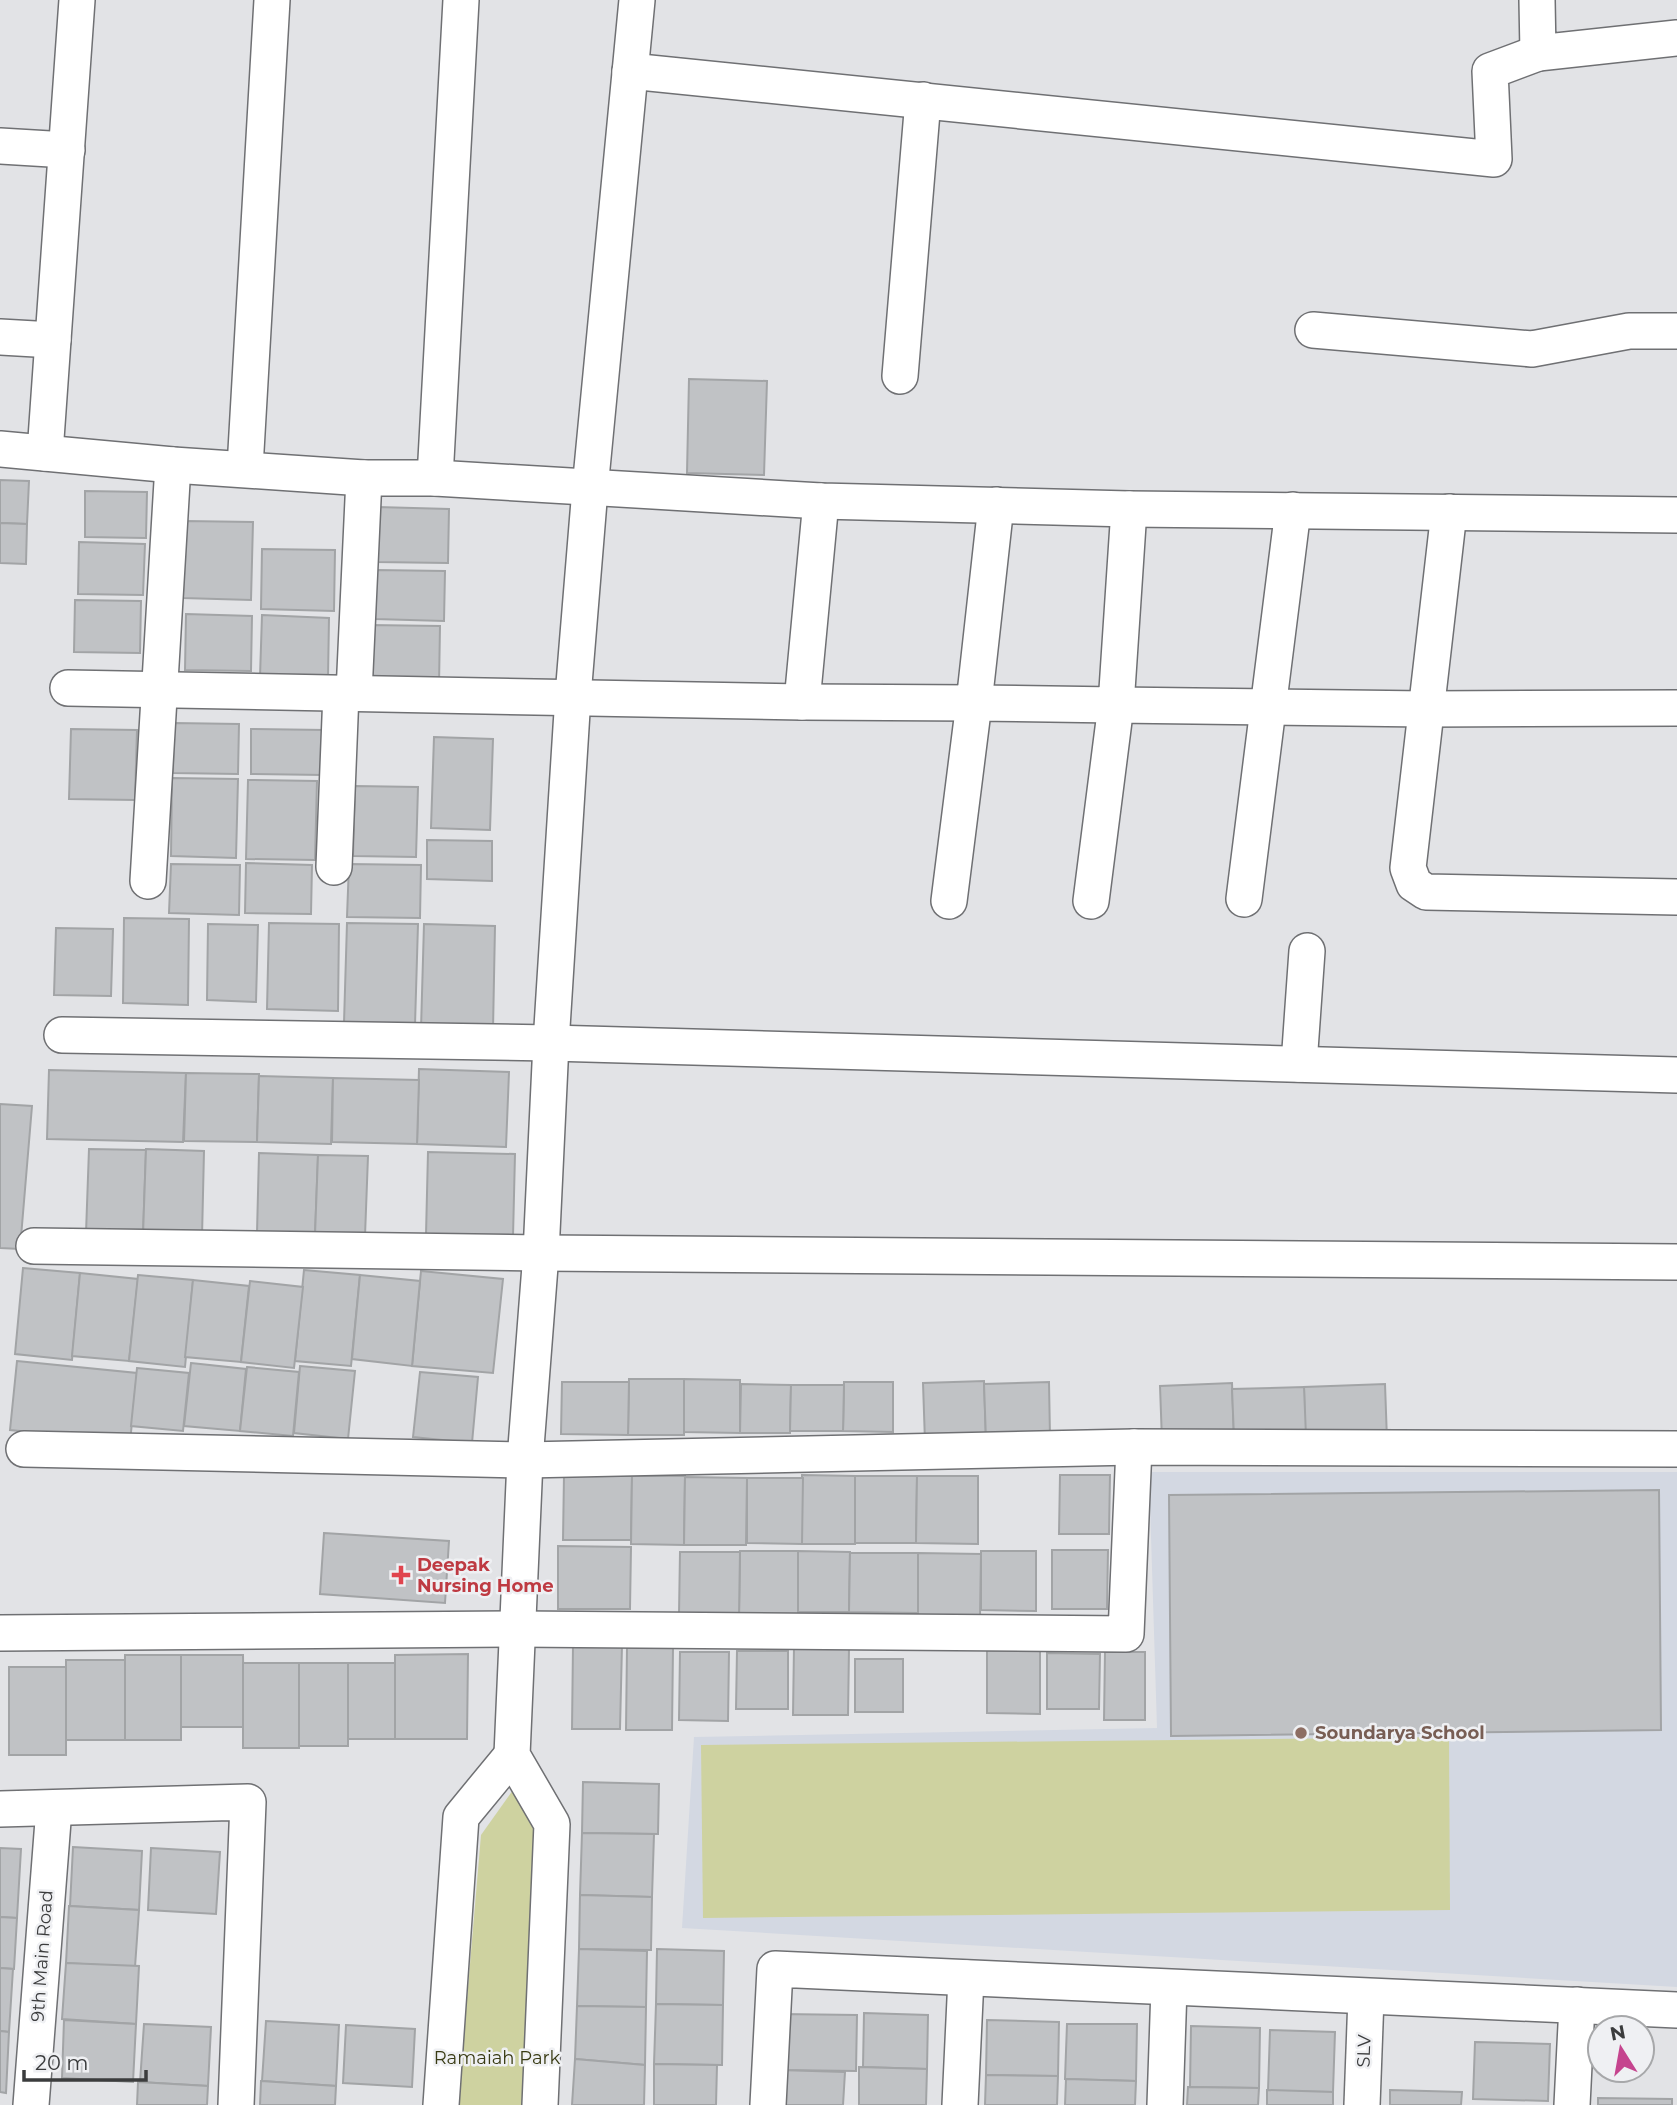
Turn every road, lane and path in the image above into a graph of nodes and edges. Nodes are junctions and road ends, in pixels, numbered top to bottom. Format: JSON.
{"nodes":[{"id":1,"x":77,"y":0,"type":"edge"},
{"id":2,"x":272,"y":0,"type":"edge"},
{"id":3,"x":461,"y":0,"type":"edge"},
{"id":4,"x":637,"y":0,"type":"edge"},
{"id":5,"x":1537,"y":0,"type":"edge"},
{"id":6,"x":1677,"y":38,"type":"edge"},
{"id":7,"x":1538,"y":54,"type":"junction"},
{"id":8,"x":630,"y":71,"type":"junction"},
{"id":9,"x":923,"y":100,"type":"junction"},
{"id":10,"x":0,"y":146,"type":"edge"},
{"id":11,"x":67,"y":149,"type":"junction"},
{"id":12,"x":1313,"y":330,"type":"dead end"},
{"id":13,"x":1677,"y":331,"type":"edge"},
{"id":14,"x":0,"y":337,"type":"edge"},
{"id":15,"x":53,"y":340,"type":"junction"},
{"id":16,"x":900,"y":376,"type":"dead end"},
{"id":17,"x":0,"y":449,"type":"edge"},
{"id":18,"x":45,"y":453,"type":"junction"},
{"id":19,"x":173,"y":465,"type":"junction"},
{"id":20,"x":245,"y":468,"type":"junction"},
{"id":21,"x":364,"y":478,"type":"junction"},
{"id":22,"x":435,"y":478,"type":"junction"},
{"id":23,"x":590,"y":489,"type":"junction"},
{"id":24,"x":821,"y":500,"type":"junction"},
{"id":25,"x":996,"y":505,"type":"junction"},
{"id":26,"x":1129,"y":509,"type":"junction"},
{"id":27,"x":1293,"y":510,"type":"junction"},
{"id":28,"x":1449,"y":512,"type":"junction"},
{"id":29,"x":1677,"y":515,"type":"edge"},
{"id":30,"x":68,"y":688,"type":"dead end"},
{"id":31,"x":159,"y":690,"type":"junction"},
{"id":32,"x":347,"y":693,"type":"junction"},
{"id":33,"x":573,"y":696,"type":"junction"},
{"id":34,"x":802,"y":702,"type":"junction"},
{"id":35,"x":974,"y":703,"type":"junction"},
{"id":36,"x":1116,"y":705,"type":"junction"},
{"id":37,"x":1268,"y":707,"type":"junction"},
{"id":38,"x":1677,"y":708,"type":"edge"},
{"id":39,"x":1426,"y":709,"type":"junction"},
{"id":40,"x":334,"y":867,"type":"dead end"},
{"id":41,"x":148,"y":881,"type":"dead end"},
{"id":42,"x":1677,"y":897,"type":"edge"},
{"id":43,"x":1244,"y":899,"type":"dead end"},
{"id":44,"x":949,"y":901,"type":"dead end"},
{"id":45,"x":1091,"y":901,"type":"dead end"},
{"id":46,"x":1307,"y":951,"type":"dead end"},
{"id":47,"x":62,"y":1035,"type":"dead end"},
{"id":48,"x":551,"y":1043,"type":"junction"},
{"id":49,"x":1299,"y":1064,"type":"junction"},
{"id":50,"x":1677,"y":1076,"type":"edge"},
{"id":51,"x":34,"y":1246,"type":"dead end"},
{"id":52,"x":541,"y":1254,"type":"junction"},
{"id":53,"x":1677,"y":1262,"type":"edge"},
{"id":54,"x":1134,"y":1447,"type":"junction"},
{"id":55,"x":24,"y":1449,"type":"dead end"},
{"id":56,"x":1677,"y":1449,"type":"edge"},
{"id":57,"x":525,"y":1460,"type":"junction"},
{"id":58,"x":517,"y":1629,"type":"junction"},
{"id":59,"x":0,"y":1633,"type":"edge"},
{"id":60,"x":512,"y":1755,"type":"junction"},
{"id":61,"x":54,"y":1808,"type":"junction"},
{"id":62,"x":0,"y":1809,"type":"edge"},
{"id":63,"x":967,"y":1978,"type":"junction"},
{"id":64,"x":1169,"y":1988,"type":"junction"},
{"id":65,"x":1366,"y":1997,"type":"junction"},
{"id":66,"x":1577,"y":2005,"type":"junction"},
{"id":67,"x":1677,"y":2010,"type":"edge"},
{"id":68,"x":31,"y":2105,"type":"edge"},
{"id":69,"x":236,"y":2105,"type":"edge"},
{"id":70,"x":440,"y":2105,"type":"edge"},
{"id":71,"x":540,"y":2105,"type":"edge"},
{"id":72,"x":768,"y":2105,"type":"edge"},
{"id":73,"x":960,"y":2105,"type":"edge"},
{"id":74,"x":1166,"y":2105,"type":"edge"},
{"id":75,"x":1362,"y":2105,"type":"edge"},
{"id":76,"x":1572,"y":2105,"type":"edge"}],
"edges":[{"from":1,"to":11,"type":"street"},
{"from":2,"to":20,"type":"street"},
{"from":3,"to":22,"type":"street"},
{"from":4,"to":8,"type":"street"},
{"from":5,"to":7,"type":"street"},
{"from":6,"to":7,"type":"street"},
{"from":7,"to":9,"type":"street"},
{"from":8,"to":9,"type":"street"},
{"from":8,"to":23,"type":"street"},
{"from":9,"to":16,"type":"street"},
{"from":10,"to":11,"type":"street"},
{"from":11,"to":15,"type":"street"},
{"from":12,"to":13,"type":"street"},
{"from":14,"to":15,"type":"street"},
{"from":15,"to":18,"type":"street"},
{"from":17,"to":18,"type":"street"},
{"from":18,"to":19,"type":"street"},
{"from":19,"to":20,"type":"street"},
{"from":19,"to":31,"type":"street"},
{"from":20,"to":21,"type":"street"},
{"from":21,"to":22,"type":"street"},
{"from":21,"to":32,"type":"street"},
{"from":22,"to":23,"type":"street"},
{"from":23,"to":24,"type":"street"},
{"from":23,"to":33,"type":"street"},
{"from":24,"to":25,"type":"street"},
{"from":24,"to":34,"type":"street"},
{"from":25,"to":26,"type":"street"},
{"from":25,"to":35,"type":"street"},
{"from":26,"to":27,"type":"street"},
{"from":26,"to":36,"type":"street"},
{"from":27,"to":28,"type":"street"},
{"from":27,"to":37,"type":"street"},
{"from":28,"to":29,"type":"street"},
{"from":28,"to":39,"type":"street"},
{"from":30,"to":31,"type":"street"},
{"from":31,"to":32,"type":"street"},
{"from":31,"to":41,"type":"street"},
{"from":32,"to":33,"type":"street"},
{"from":32,"to":40,"type":"street"},
{"from":33,"to":34,"type":"street"},
{"from":33,"to":48,"type":"street"},
{"from":34,"to":35,"type":"street"},
{"from":35,"to":36,"type":"street"},
{"from":35,"to":44,"type":"street"},
{"from":36,"to":37,"type":"street"},
{"from":36,"to":45,"type":"street"},
{"from":37,"to":39,"type":"street"},
{"from":37,"to":43,"type":"street"},
{"from":38,"to":39,"type":"street"},
{"from":39,"to":42,"type":"street"},
{"from":46,"to":49,"type":"street"},
{"from":47,"to":48,"type":"street"},
{"from":48,"to":49,"type":"street"},
{"from":48,"to":52,"type":"street"},
{"from":49,"to":50,"type":"street"},
{"from":51,"to":52,"type":"street"},
{"from":52,"to":53,"type":"street"},
{"from":52,"to":57,"type":"street"},
{"from":54,"to":56,"type":"street"},
{"from":54,"to":57,"type":"street"},
{"from":54,"to":58,"type":"street"},
{"from":55,"to":57,"type":"street"},
{"from":57,"to":58,"type":"street"},
{"from":58,"to":59,"type":"street"},
{"from":58,"to":60,"type":"street"},
{"from":60,"to":70,"type":"street"},
{"from":60,"to":71,"type":"street"},
{"from":61,"to":62,"type":"street"},
{"from":61,"to":68,"type":"street","name":"9th Main Road"},
{"from":61,"to":69,"type":"street"},
{"from":63,"to":64,"type":"street"},
{"from":63,"to":72,"type":"street"},
{"from":63,"to":73,"type":"street"},
{"from":64,"to":65,"type":"street"},
{"from":64,"to":74,"type":"street"},
{"from":65,"to":66,"type":"street"},
{"from":65,"to":75,"type":"street","name":"SLV"},
{"from":66,"to":67,"type":"street"},
{"from":66,"to":76,"type":"street"}]}
